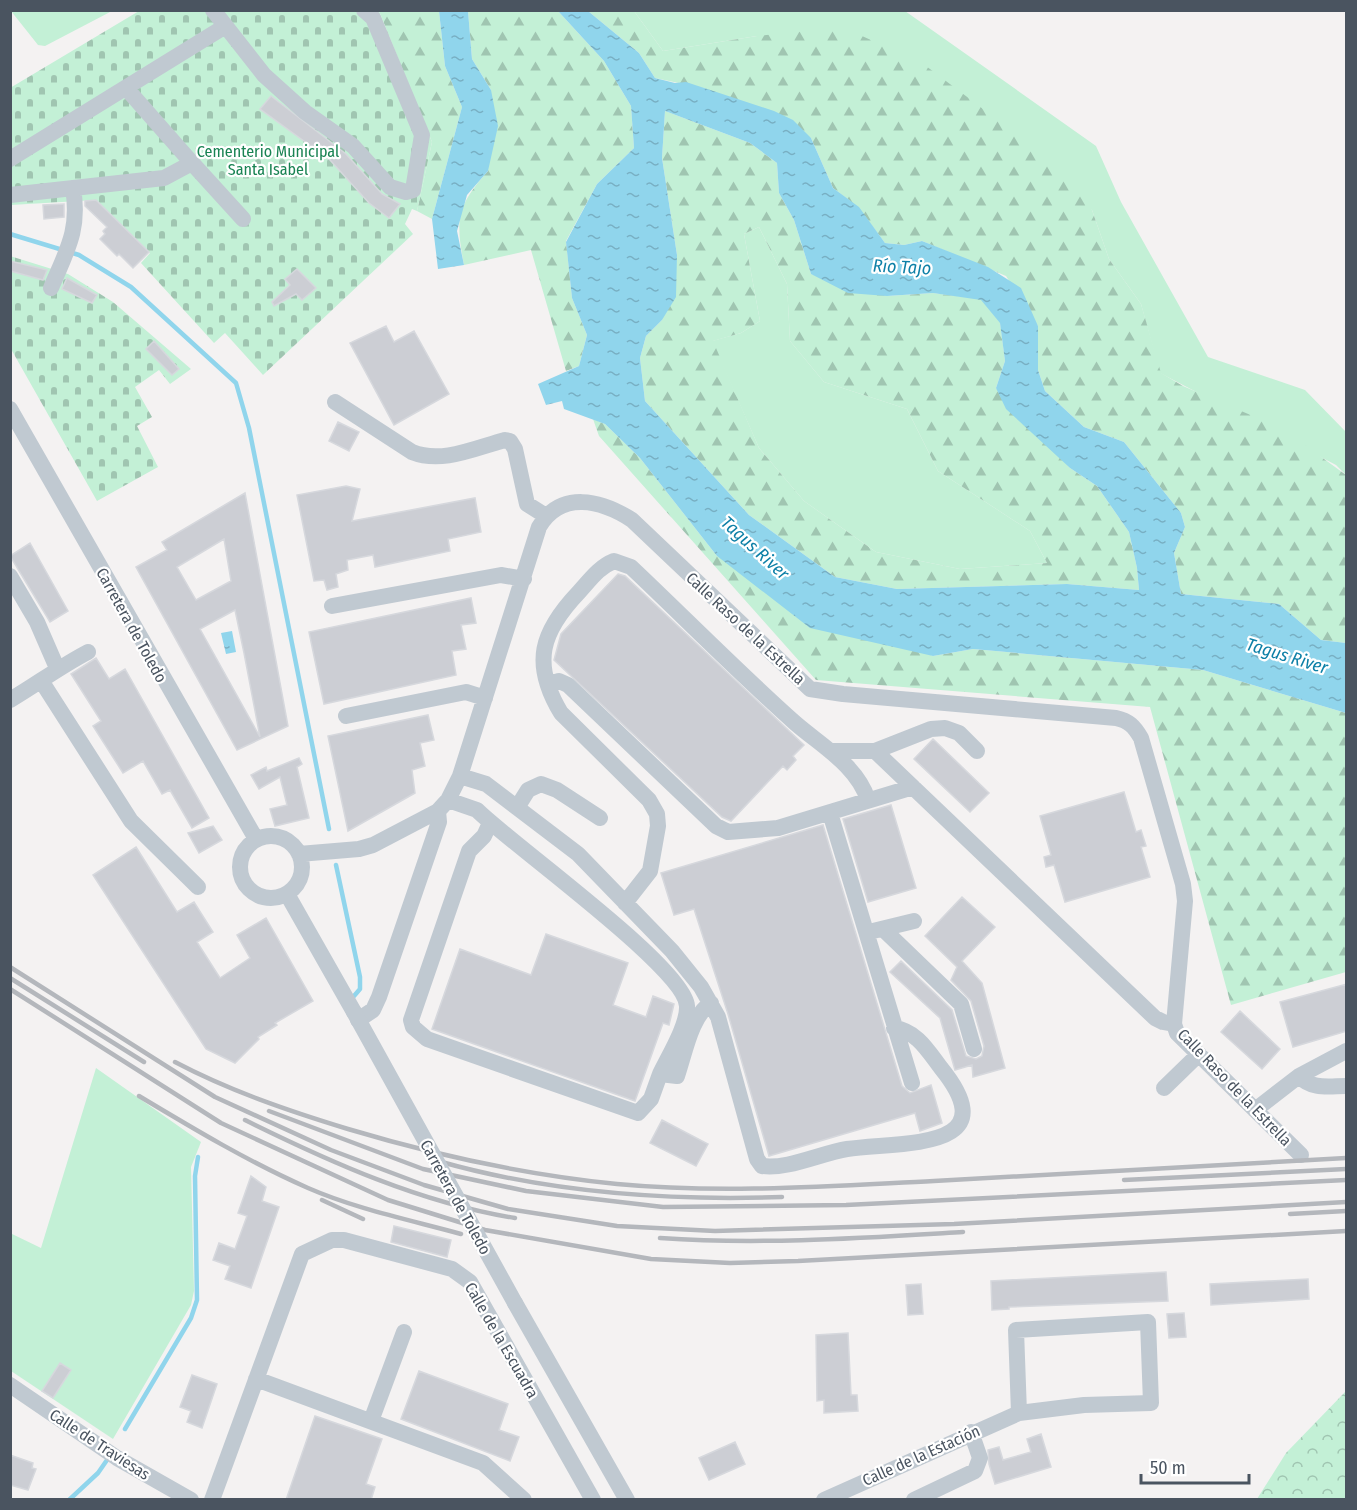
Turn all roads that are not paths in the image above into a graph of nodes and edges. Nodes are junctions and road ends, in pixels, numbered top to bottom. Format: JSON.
{"nodes":[{"id":1,"x":213,"y":10,"type":"edge"},
{"id":2,"x":364,"y":10,"type":"edge"},
{"id":3,"x":224,"y":27,"type":"junction"},
{"id":4,"x":126,"y":88,"type":"junction"},
{"id":5,"x":10,"y":159,"type":"edge"},
{"id":6,"x":192,"y":163,"type":"junction"},
{"id":7,"x":73,"y":188,"type":"junction"},
{"id":8,"x":10,"y":195,"type":"edge"},
{"id":9,"x":243,"y":219,"type":"dead end"},
{"id":10,"x":51,"y":288,"type":"dead end"},
{"id":11,"x":335,"y":402,"type":"dead end"},
{"id":12,"x":10,"y":409,"type":"edge"},
{"id":13,"x":546,"y":516,"type":"junction"},
{"id":14,"x":10,"y":576,"type":"edge"},
{"id":15,"x":524,"y":579,"type":"junction"},
{"id":16,"x":332,"y":606,"type":"dead end"},
{"id":17,"x":88,"y":652,"type":"dead end"},
{"id":18,"x":57,"y":668,"type":"junction"},
{"id":19,"x":42,"y":682,"type":"junction"},
{"id":20,"x":548,"y":684,"type":"junction"},
{"id":21,"x":485,"y":698,"type":"junction"},
{"id":22,"x":10,"y":700,"type":"edge"},
{"id":23,"x":346,"y":717,"type":"dead end"},
{"id":24,"x":831,"y":751,"type":"junction"},
{"id":25,"x":875,"y":751,"type":"junction"},
{"id":26,"x":977,"y":751,"type":"dead end"},
{"id":27,"x":459,"y":776,"type":"junction"},
{"id":28,"x":914,"y":787,"type":"junction"},
{"id":29,"x":868,"y":800,"type":"junction"},
{"id":30,"x":443,"y":805,"type":"junction"},
{"id":31,"x":518,"y":807,"type":"junction"},
{"id":32,"x":830,"y":813,"type":"junction"},
{"id":33,"x":600,"y":818,"type":"dead end"},
{"id":34,"x":490,"y":823,"type":"junction"},
{"id":35,"x":256,"y":839,"type":"junction"},
{"id":36,"x":299,"y":854,"type":"junction"},
{"id":37,"x":198,"y":887,"type":"dead end"},
{"id":38,"x":287,"y":894,"type":"junction"},
{"id":39,"x":625,"y":903,"type":"junction"},
{"id":40,"x":914,"y":921,"type":"dead end"},
{"id":41,"x":875,"y":931,"type":"junction"},
{"id":42,"x":711,"y":1003,"type":"junction"},
{"id":43,"x":356,"y":1016,"type":"junction"},
{"id":44,"x":1174,"y":1024,"type":"junction"},
{"id":45,"x":894,"y":1028,"type":"junction"},
{"id":46,"x":974,"y":1049,"type":"dead end"},
{"id":47,"x":1347,"y":1051,"type":"edge"},
{"id":48,"x":1198,"y":1054,"type":"junction"},
{"id":49,"x":660,"y":1074,"type":"junction"},
{"id":50,"x":1299,"y":1076,"type":"junction"},
{"id":51,"x":912,"y":1083,"type":"dead end"},
{"id":52,"x":1347,"y":1086,"type":"edge"},
{"id":53,"x":1164,"y":1088,"type":"dead end"},
{"id":54,"x":1255,"y":1110,"type":"junction"},
{"id":55,"x":1301,"y":1155,"type":"dead end"},
{"id":56,"x":404,"y":1332,"type":"dead end"},
{"id":57,"x":256,"y":1379,"type":"junction"},
{"id":58,"x":10,"y":1385,"type":"edge"},
{"id":59,"x":1018,"y":1413,"type":"junction"},
{"id":60,"x":371,"y":1421,"type":"junction"},
{"id":61,"x":970,"y":1432,"type":"junction"},
{"id":62,"x":190,"y":1500,"type":"edge"},
{"id":63,"x":212,"y":1500,"type":"edge"},
{"id":64,"x":524,"y":1500,"type":"edge"},
{"id":65,"x":593,"y":1500,"type":"edge"},
{"id":66,"x":627,"y":1500,"type":"edge"},
{"id":67,"x":824,"y":1500,"type":"edge"},
{"id":68,"x":914,"y":1500,"type":"edge"}],
"edges":[{"from":1,"to":3,"type":"street"},
{"from":2,"to":3,"type":"street"},
{"from":3,"to":4,"type":"street"},
{"from":4,"to":5,"type":"street"},
{"from":4,"to":6,"type":"street"},
{"from":6,"to":7,"type":"street"},
{"from":6,"to":9,"type":"street"},
{"from":7,"to":8,"type":"street"},
{"from":7,"to":10,"type":"street"},
{"from":11,"to":13,"type":"street"},
{"from":12,"to":35,"type":"street","name":"Carretera de Toledo"},
{"from":13,"to":15,"type":"street"},
{"from":13,"to":44,"type":"street","name":"Calle Raso de la Estrella"},
{"from":14,"to":18,"type":"street"},
{"from":15,"to":16,"type":"street"},
{"from":15,"to":21,"type":"street"},
{"from":17,"to":18,"type":"street"},
{"from":18,"to":19,"type":"street"},
{"from":19,"to":22,"type":"street"},
{"from":19,"to":37,"type":"street"},
{"from":20,"to":24,"type":"street"},
{"from":20,"to":32,"type":"street"},
{"from":20,"to":39,"type":"street"},
{"from":21,"to":23,"type":"street"},
{"from":21,"to":27,"type":"street"},
{"from":24,"to":25,"type":"street"},
{"from":24,"to":29,"type":"street"},
{"from":25,"to":26,"type":"street"},
{"from":25,"to":28,"type":"street"},
{"from":27,"to":30,"type":"street"},
{"from":27,"to":31,"type":"street"},
{"from":28,"to":29,"type":"street"},
{"from":28,"to":44,"type":"street"},
{"from":29,"to":32,"type":"street"},
{"from":30,"to":34,"type":"street"},
{"from":30,"to":36,"type":"street"},
{"from":30,"to":43,"type":"street"},
{"from":31,"to":33,"type":"street"},
{"from":31,"to":39,"type":"street"},
{"from":32,"to":41,"type":"street"},
{"from":34,"to":49,"type":"street"},
{"from":34,"to":49,"type":"street"},
{"from":35,"to":36,"type":"street"},
{"from":35,"to":38,"type":"street"},
{"from":36,"to":38,"type":"street"},
{"from":38,"to":43,"type":"street","name":"Carretera de Toledo"},
{"from":39,"to":42,"type":"street"},
{"from":40,"to":41,"type":"street"},
{"from":41,"to":45,"type":"street"},
{"from":41,"to":46,"type":"street"},
{"from":42,"to":45,"type":"street"},
{"from":42,"to":49,"type":"street"},
{"from":43,"to":66,"type":"street","name":"Carretera de Toledo","bridge":true},
{"from":44,"to":48,"type":"street","name":"Calle Raso de la Estrella"},
{"from":45,"to":51,"type":"street"},
{"from":47,"to":50,"type":"street"},
{"from":48,"to":53,"type":"street"},
{"from":48,"to":54,"type":"street","name":"Calle Raso de la Estrella"},
{"from":50,"to":52,"type":"street"},
{"from":50,"to":54,"type":"street"},
{"from":54,"to":55,"type":"street","name":"Calle Raso de la Estrella"},
{"from":56,"to":60,"type":"street"},
{"from":57,"to":60,"type":"street"},
{"from":57,"to":63,"type":"street","name":"Calle de la Escuadra"},
{"from":57,"to":65,"type":"street","name":"Calle de la Escuadra"},
{"from":58,"to":62,"type":"street","name":"Calle de Traviesas"},
{"from":59,"to":59,"type":"street","name":"Calle de la Estación"},
{"from":59,"to":61,"type":"street","name":"Calle de la Estación"},
{"from":60,"to":64,"type":"street"},
{"from":61,"to":67,"type":"street","name":"Calle de la Estación"},
{"from":61,"to":68,"type":"street"}]}
